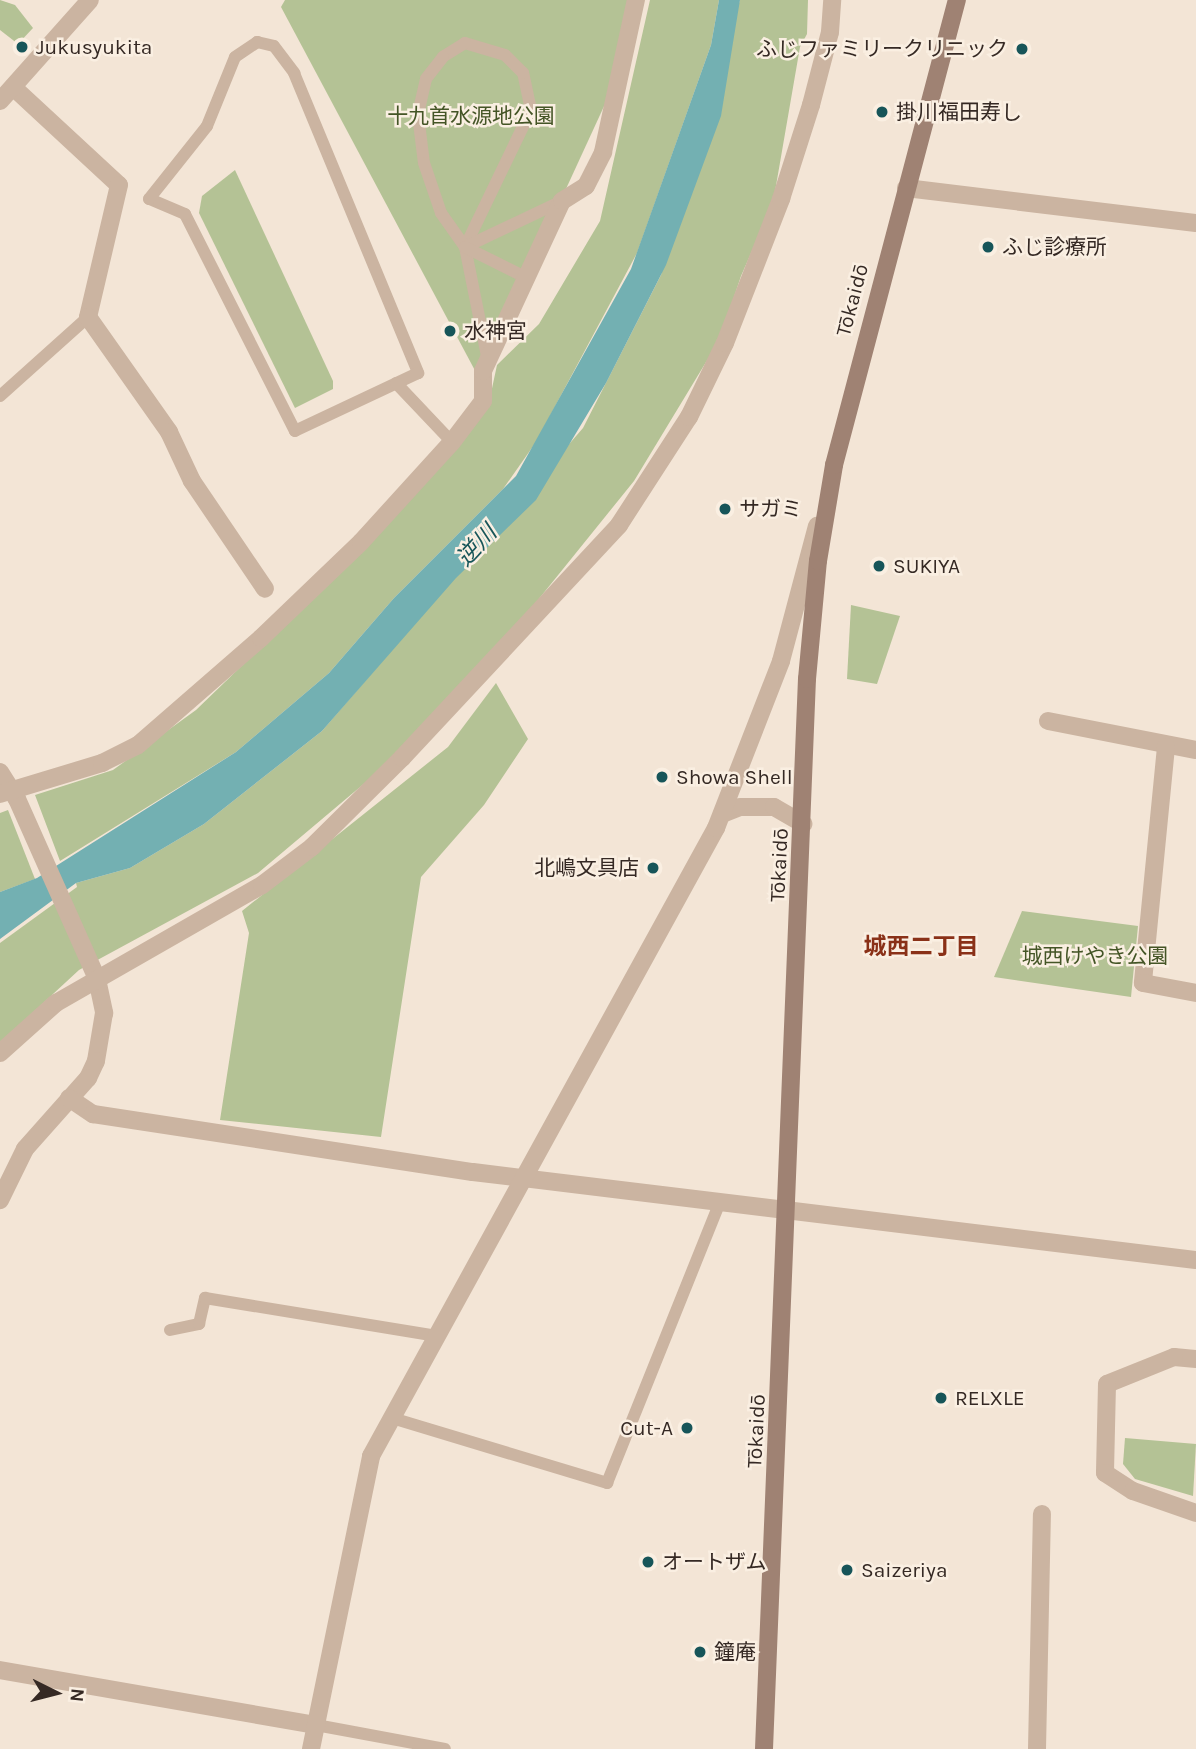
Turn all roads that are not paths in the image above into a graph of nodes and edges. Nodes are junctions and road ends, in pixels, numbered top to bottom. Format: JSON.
{"nodes":[{"id":1,"x":90,"y":0,"type":"edge"},
{"id":2,"x":636,"y":0,"type":"edge"},
{"id":3,"x":832,"y":0,"type":"edge"},
{"id":4,"x":957,"y":0,"type":"edge"},
{"id":5,"x":13,"y":87,"type":"junction"},
{"id":6,"x":0,"y":101,"type":"edge"},
{"id":7,"x":906,"y":188,"type":"junction"},
{"id":8,"x":562,"y":201,"type":"junction"},
{"id":9,"x":1196,"y":223,"type":"edge"},
{"id":10,"x":465,"y":247,"type":"junction"},
{"id":11,"x":527,"y":278,"type":"junction"},
{"id":12,"x":88,"y":317,"type":"junction"},
{"id":13,"x":488,"y":361,"type":"junction"},
{"id":14,"x":396,"y":383,"type":"junction"},
{"id":15,"x":0,"y":396,"type":"edge"},
{"id":16,"x":452,"y":442,"type":"junction"},
{"id":17,"x":834,"y":465,"type":"junction"},
{"id":18,"x":265,"y":589,"type":"dead end"},
{"id":19,"x":1048,"y":721,"type":"dead end"},
{"id":20,"x":1166,"y":747,"type":"junction"},
{"id":21,"x":1196,"y":750,"type":"edge"},
{"id":22,"x":0,"y":772,"type":"edge"},
{"id":23,"x":10,"y":794,"type":"edge"},
{"id":24,"x":722,"y":814,"type":"junction"},
{"id":25,"x":804,"y":824,"type":"junction"},
{"id":26,"x":94,"y":974,"type":"junction"},
{"id":27,"x":1196,"y":993,"type":"edge"},
{"id":28,"x":0,"y":1053,"type":"edge"},
{"id":29,"x":69,"y":1098,"type":"junction"},
{"id":30,"x":527,"y":1176,"type":"junction"},
{"id":31,"x":0,"y":1200,"type":"edge"},
{"id":32,"x":721,"y":1200,"type":"junction"},
{"id":33,"x":789,"y":1210,"type":"junction"},
{"id":34,"x":1196,"y":1260,"type":"edge"},
{"id":35,"x":170,"y":1330,"type":"dead end"},
{"id":36,"x":437,"y":1336,"type":"junction"},
{"id":37,"x":1196,"y":1359,"type":"edge"},
{"id":38,"x":391,"y":1418,"type":"junction"},
{"id":39,"x":1196,"y":1513,"type":"edge"},
{"id":40,"x":1042,"y":1514,"type":"dead end"},
{"id":41,"x":0,"y":1670,"type":"edge"},
{"id":42,"x":316,"y":1724,"type":"junction"},
{"id":43,"x":311,"y":1749,"type":"edge"},
{"id":44,"x":445,"y":1749,"type":"edge"},
{"id":45,"x":764,"y":1749,"type":"edge"},
{"id":46,"x":1037,"y":1749,"type":"edge"}],
"edges":[{"from":1,"to":5,"type":"street"},
{"from":2,"to":8,"type":"street"},
{"from":3,"to":26,"type":"street"},
{"from":4,"to":7,"type":"main road","name":"Tōkaidō"},
{"from":5,"to":6,"type":"street"},
{"from":5,"to":12,"type":"street"},
{"from":7,"to":9,"type":"street"},
{"from":7,"to":17,"type":"main road","name":"Tōkaidō"},
{"from":8,"to":10,"type":"lane"},
{"from":8,"to":11,"type":"street"},
{"from":10,"to":10,"type":"lane"},
{"from":10,"to":11,"type":"lane"},
{"from":10,"to":13,"type":"lane"},
{"from":11,"to":13,"type":"street"},
{"from":12,"to":15,"type":"lane"},
{"from":12,"to":18,"type":"street"},
{"from":13,"to":16,"type":"street"},
{"from":14,"to":14,"type":"lane"},
{"from":14,"to":16,"type":"lane"},
{"from":16,"to":23,"type":"street"},
{"from":17,"to":24,"type":"street"},
{"from":17,"to":25,"type":"main road","name":"Tōkaidō"},
{"from":19,"to":20,"type":"street"},
{"from":20,"to":21,"type":"street"},
{"from":20,"to":27,"type":"street"},
{"from":22,"to":23,"type":"street"},
{"from":23,"to":26,"type":"street"},
{"from":24,"to":25,"type":"street"},
{"from":24,"to":30,"type":"street"},
{"from":25,"to":33,"type":"main road","name":"Tōkaidō"},
{"from":26,"to":28,"type":"street"},
{"from":26,"to":29,"type":"street"},
{"from":29,"to":30,"type":"street"},
{"from":29,"to":31,"type":"street"},
{"from":30,"to":32,"type":"street"},
{"from":30,"to":36,"type":"street"},
{"from":32,"to":33,"type":"street"},
{"from":32,"to":38,"type":"lane"},
{"from":33,"to":34,"type":"street"},
{"from":33,"to":45,"type":"main road","name":"Tōkaidō"},
{"from":35,"to":36,"type":"lane"},
{"from":36,"to":38,"type":"street"},
{"from":37,"to":39,"type":"street"},
{"from":38,"to":42,"type":"street"},
{"from":40,"to":46,"type":"street"},
{"from":41,"to":42,"type":"street"},
{"from":42,"to":43,"type":"street"},
{"from":42,"to":44,"type":"lane"}]}
